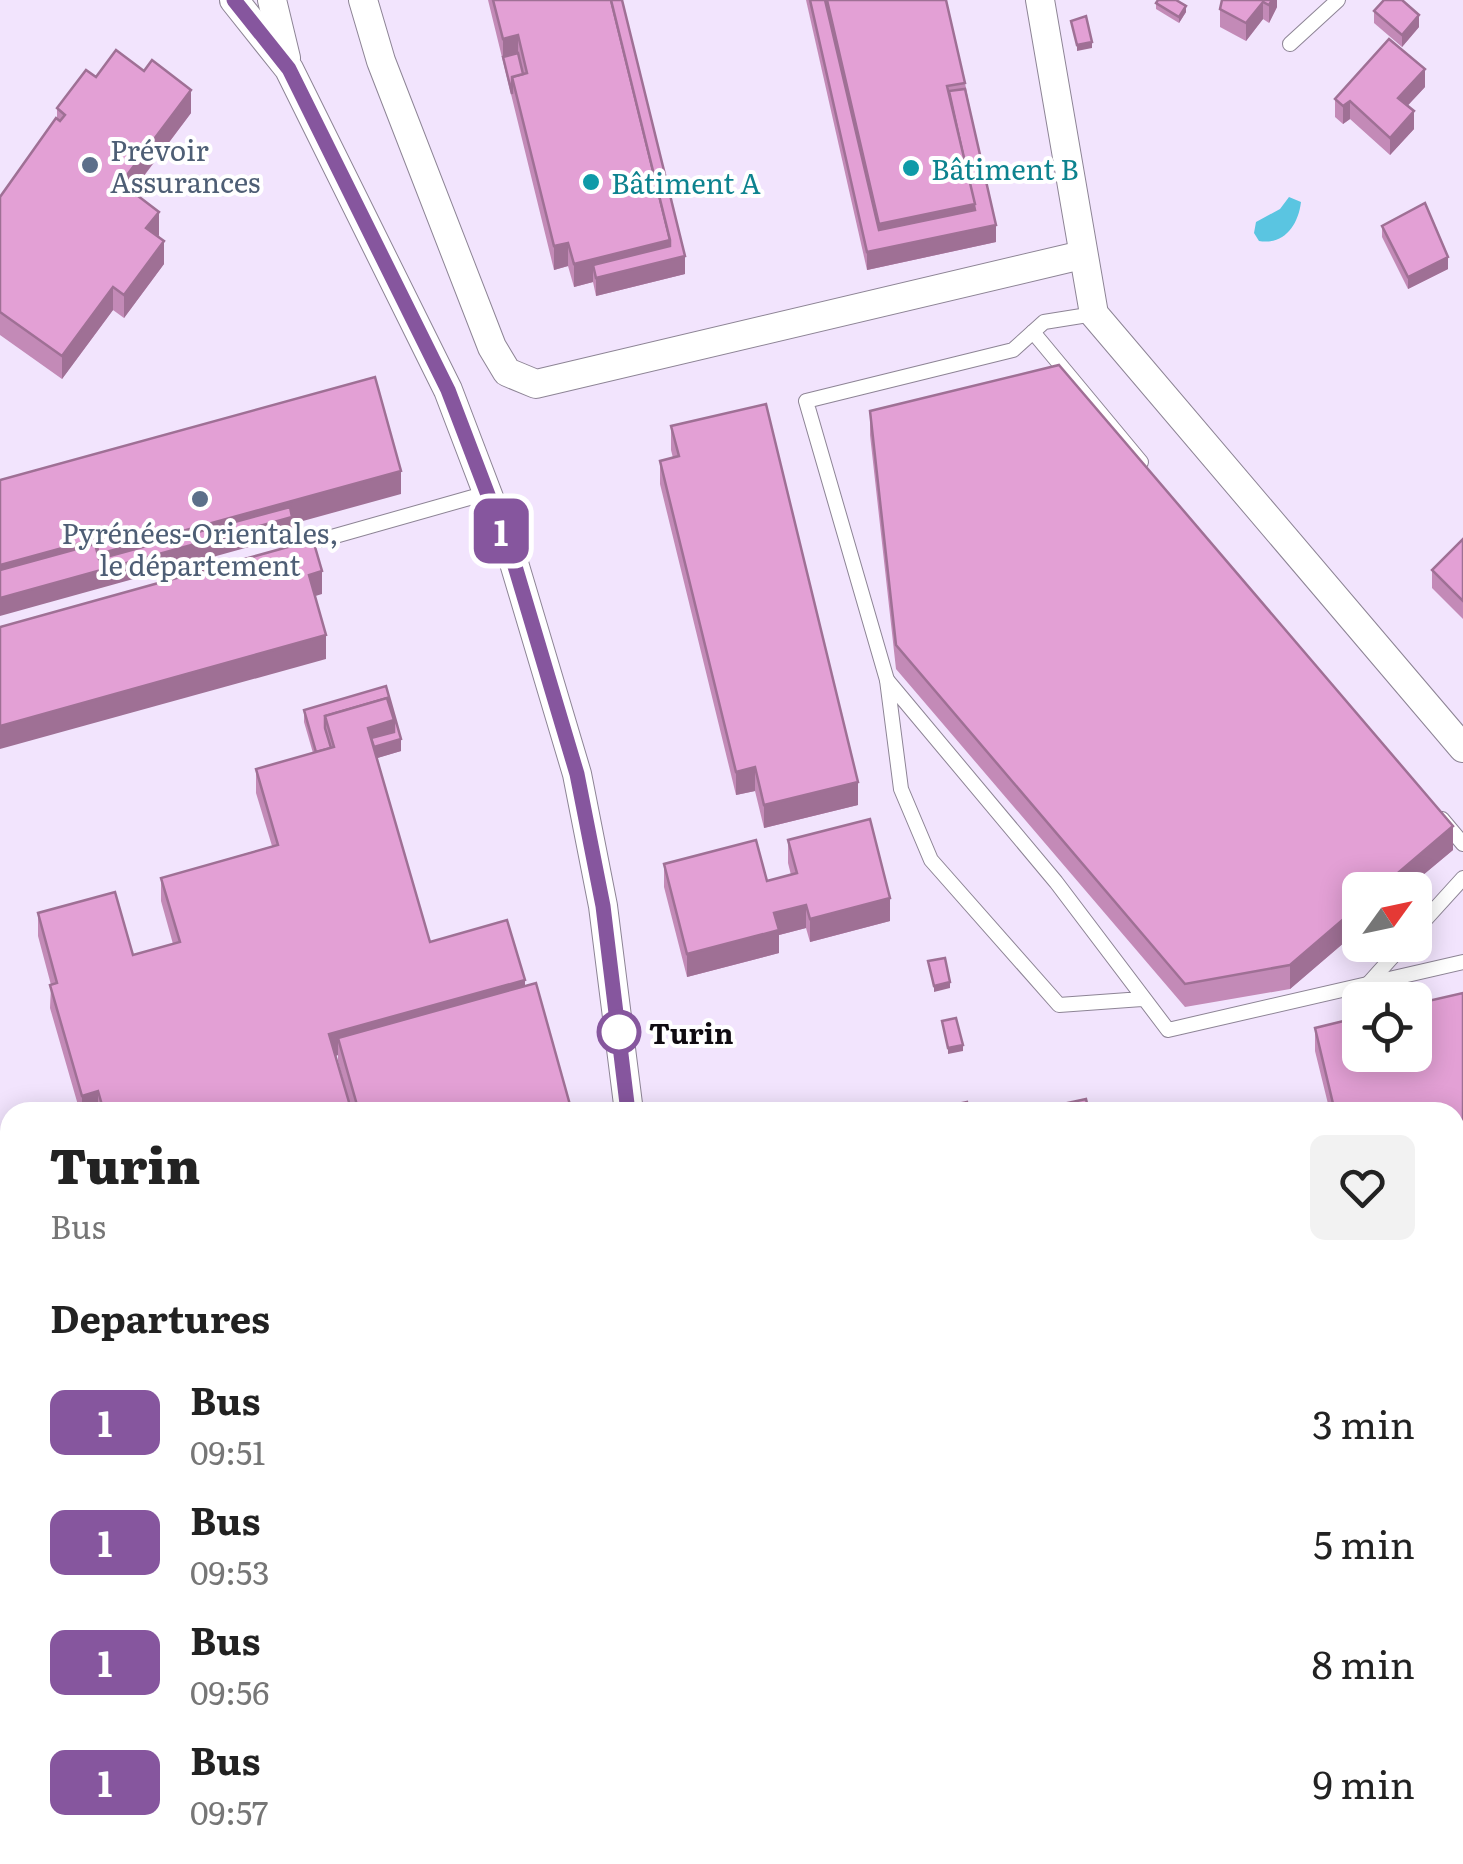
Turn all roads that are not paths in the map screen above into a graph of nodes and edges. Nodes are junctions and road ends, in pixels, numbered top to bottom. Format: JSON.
{"nodes":[{"id":1,"x":234,"y":0,"type":"edge"},
{"id":2,"x":272,"y":0,"type":"edge"},
{"id":3,"x":363,"y":0,"type":"edge"},
{"id":4,"x":1040,"y":0,"type":"edge"},
{"id":5,"x":1338,"y":0,"type":"edge"},
{"id":6,"x":1290,"y":44,"type":"dead end"},
{"id":7,"x":289,"y":69,"type":"junction"},
{"id":8,"x":1082,"y":255,"type":"junction"},
{"id":9,"x":1094,"y":314,"type":"junction"},
{"id":10,"x":1032,"y":332,"type":"junction"},
{"id":11,"x":1146,"y":468,"type":"edge"},
{"id":12,"x":487,"y":492,"type":"junction"},
{"id":13,"x":320,"y":540,"type":"dead end"},
{"id":14,"x":887,"y":680,"type":"junction"},
{"id":15,"x":1463,"y":748,"type":"edge"},
{"id":16,"x":1425,"y":799,"type":"edge"},
{"id":17,"x":1463,"y":844,"type":"edge"},
{"id":18,"x":1463,"y":878,"type":"edge"},
{"id":19,"x":1432,"y":912,"type":"edge"},
{"id":20,"x":1387,"y":962,"type":"edge"},
{"id":21,"x":1463,"y":962,"type":"edge"},
{"id":22,"x":1370,"y":982,"type":"edge"},
{"id":23,"x":1377,"y":982,"type":"edge"},
{"id":24,"x":1342,"y":990,"type":"edge"},
{"id":25,"x":1142,"y":998,"type":"junction"},
{"id":26,"x":627,"y":1102,"type":"edge"}],
"edges":[{"from":1,"to":7,"type":"street"},
{"from":2,"to":7,"type":"street"},
{"from":3,"to":8,"type":"street"},
{"from":4,"to":8,"type":"street"},
{"from":5,"to":6,"type":"lane"},
{"from":7,"to":12,"type":"street"},
{"from":8,"to":9,"type":"street"},
{"from":9,"to":10,"type":"lane"},
{"from":9,"to":15,"type":"street"},
{"from":10,"to":11,"type":"lane"},
{"from":10,"to":14,"type":"lane"},
{"from":12,"to":13,"type":"lane"},
{"from":12,"to":26,"type":"street"},
{"from":14,"to":25,"type":"lane"},
{"from":14,"to":25,"type":"lane"},
{"from":16,"to":17,"type":"lane"},
{"from":18,"to":19,"type":"lane"},
{"from":20,"to":22,"type":"lane"},
{"from":21,"to":23,"type":"lane"},
{"from":24,"to":25,"type":"lane"}]}
